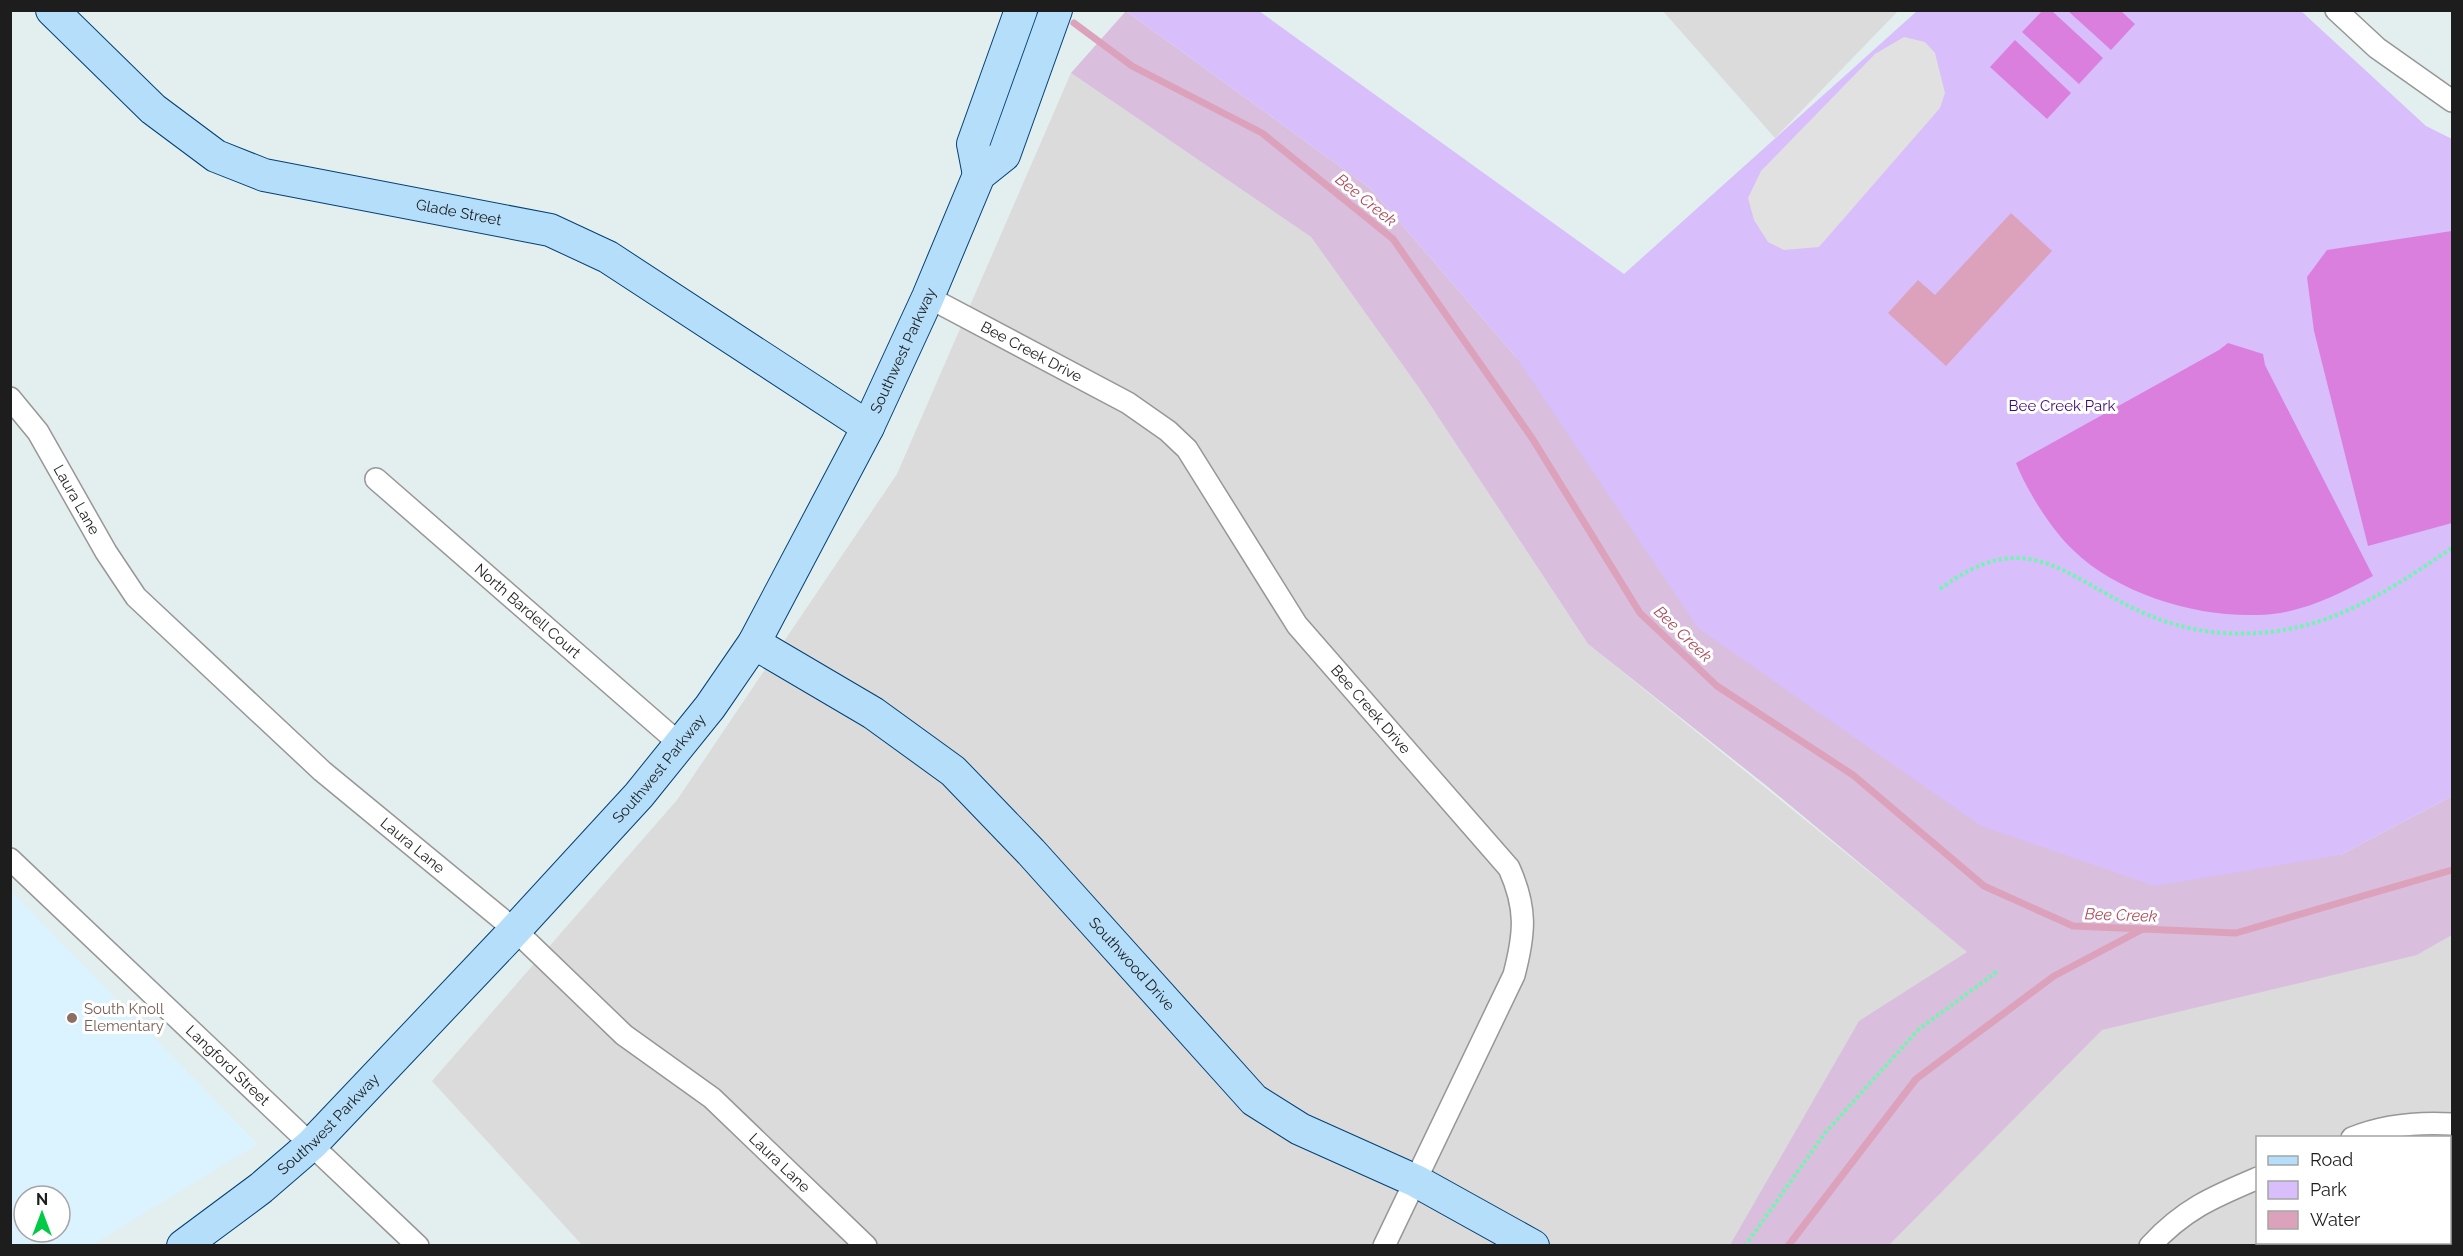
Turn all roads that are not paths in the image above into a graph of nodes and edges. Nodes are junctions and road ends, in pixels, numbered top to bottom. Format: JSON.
{"nodes":[{"id":1,"x":52,"y":10,"type":"edge"},
{"id":2,"x":1021,"y":10,"type":"edge"},
{"id":3,"x":1056,"y":10,"type":"edge"},
{"id":4,"x":2336,"y":10,"type":"edge"},
{"id":5,"x":2452,"y":101,"type":"edge"},
{"id":6,"x":979,"y":175,"type":"junction"},
{"id":7,"x":928,"y":297,"type":"junction"},
{"id":8,"x":10,"y":398,"type":"edge"},
{"id":9,"x":868,"y":427,"type":"junction"},
{"id":10,"x":376,"y":479,"type":"dead end"},
{"id":11,"x":754,"y":643,"type":"junction"},
{"id":12,"x":680,"y":744,"type":"junction"},
{"id":13,"x":10,"y":859,"type":"edge"},
{"id":14,"x":515,"y":930,"type":"junction"},
{"id":15,"x":2452,"y":1124,"type":"edge"},
{"id":16,"x":2355,"y":1136,"type":"edge"},
{"id":17,"x":312,"y":1144,"type":"junction"},
{"id":18,"x":2256,"y":1179,"type":"edge"},
{"id":19,"x":1416,"y":1181,"type":"junction"},
{"id":20,"x":183,"y":1245,"type":"edge"},
{"id":21,"x":418,"y":1245,"type":"edge"},
{"id":22,"x":866,"y":1245,"type":"edge"},
{"id":23,"x":1384,"y":1245,"type":"edge"},
{"id":24,"x":1533,"y":1245,"type":"edge"},
{"id":25,"x":2150,"y":1245,"type":"edge"}],
"edges":[{"from":1,"to":9,"type":"street","name":"Glade Street"},
{"from":2,"to":6,"type":"street"},
{"from":3,"to":6,"type":"street","name":"Southwest Parkway"},
{"from":4,"to":5,"type":"street"},
{"from":6,"to":7,"type":"street","name":"Southwest Parkway"},
{"from":7,"to":9,"type":"street","name":"Southwest Parkway"},
{"from":7,"to":19,"type":"street","name":"Bee Creek Drive"},
{"from":8,"to":14,"type":"street","name":"Laura Lane"},
{"from":9,"to":11,"type":"street","name":"Southwest Parkway"},
{"from":10,"to":12,"type":"street","name":"North Bardell Court"},
{"from":11,"to":12,"type":"street","name":"Southwest Parkway"},
{"from":11,"to":19,"type":"street","name":"Southwood Drive"},
{"from":12,"to":14,"type":"street","name":"Southwest Parkway"},
{"from":13,"to":17,"type":"street","name":"Langford Street"},
{"from":14,"to":17,"type":"street","name":"Southwest Parkway"},
{"from":14,"to":22,"type":"street","name":"Laura Lane"},
{"from":15,"to":16,"type":"street"},
{"from":17,"to":20,"type":"street","name":"Southwest Parkway"},
{"from":17,"to":21,"type":"street","name":"Langford Street"},
{"from":18,"to":25,"type":"street"},
{"from":19,"to":23,"type":"street","name":"Bee Creek Drive"},
{"from":19,"to":24,"type":"street","name":"Southwood Drive"}]}
